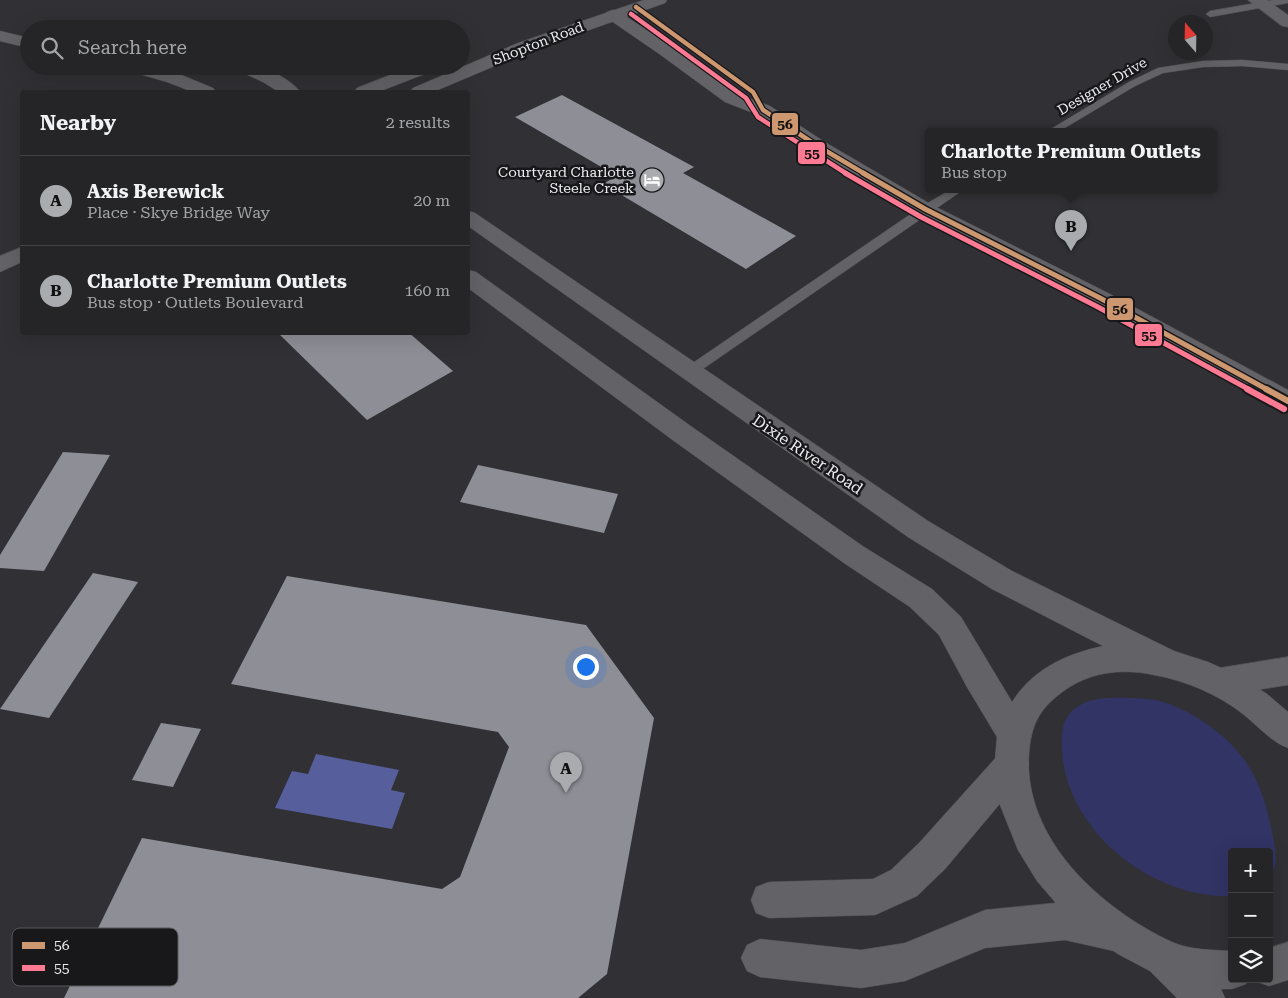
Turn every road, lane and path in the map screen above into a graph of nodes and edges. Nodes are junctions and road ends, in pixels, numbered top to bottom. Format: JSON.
{"nodes":[{"id":1,"x":659,"y":0,"type":"edge"},
{"id":2,"x":1288,"y":0,"type":"edge"},
{"id":3,"x":1259,"y":2,"type":"edge"},
{"id":4,"x":644,"y":4,"type":"edge"},
{"id":5,"x":1210,"y":14,"type":"dead end"},
{"id":6,"x":613,"y":15,"type":"junction"},
{"id":7,"x":1288,"y":22,"type":"edge"},
{"id":8,"x":20,"y":34,"type":"edge"},
{"id":9,"x":0,"y":35,"type":"edge"},
{"id":10,"x":20,"y":41,"type":"edge"},
{"id":11,"x":1288,"y":66,"type":"edge"},
{"id":12,"x":470,"y":70,"type":"edge"},
{"id":13,"x":162,"y":75,"type":"edge"},
{"id":14,"x":262,"y":75,"type":"edge"},
{"id":15,"x":406,"y":75,"type":"edge"},
{"id":16,"x":459,"y":75,"type":"edge"},
{"id":17,"x":202,"y":90,"type":"edge"},
{"id":18,"x":288,"y":90,"type":"edge"},
{"id":19,"x":368,"y":90,"type":"edge"},
{"id":20,"x":424,"y":90,"type":"edge"},
{"id":21,"x":764,"y":110,"type":"junction"},
{"id":22,"x":1058,"y":128,"type":"edge"},
{"id":23,"x":952,"y":193,"type":"edge"},
{"id":24,"x":925,"y":210,"type":"junction"},
{"id":25,"x":470,"y":217,"type":"edge"},
{"id":26,"x":20,"y":255,"type":"edge"},
{"id":27,"x":0,"y":265,"type":"edge"},
{"id":28,"x":470,"y":278,"type":"edge"},
{"id":29,"x":690,"y":372,"type":"junction"},
{"id":30,"x":1288,"y":401,"type":"edge"},
{"id":31,"x":1165,"y":662,"type":"junction"},
{"id":32,"x":1288,"y":671,"type":"edge"},
{"id":33,"x":1219,"y":682,"type":"junction"},
{"id":34,"x":1288,"y":733,"type":"edge"},
{"id":35,"x":1013,"y":749,"type":"junction"},
{"id":36,"x":769,"y":900,"type":"dead end"},
{"id":37,"x":1115,"y":932,"type":"junction"},
{"id":38,"x":760,"y":958,"type":"dead end"},
{"id":39,"x":1163,"y":958,"type":"junction"},
{"id":40,"x":1288,"y":961,"type":"edge"},
{"id":41,"x":1273,"y":966,"type":"edge"},
{"id":42,"x":1228,"y":970,"type":"edge"},
{"id":43,"x":1205,"y":998,"type":"edge"}],
"edges":[{"from":1,"to":4,"type":"street","name":"Shopton Road"},
{"from":2,"to":3,"type":"lane"},
{"from":3,"to":5,"type":"lane"},
{"from":3,"to":7,"type":"street"},
{"from":4,"to":6,"type":"street","name":"Shopton Road"},
{"from":4,"to":21,"type":"street"},
{"from":6,"to":12,"type":"street","name":"Shopton Road"},
{"from":6,"to":21,"type":"street"},
{"from":8,"to":9,"type":"street"},
{"from":9,"to":10,"type":"street"},
{"from":11,"to":22,"type":"lane","name":"Designer Drive"},
{"from":13,"to":17,"type":"street"},
{"from":14,"to":18,"type":"street"},
{"from":15,"to":19,"type":"street"},
{"from":16,"to":20,"type":"street","name":"Shopton Road"},
{"from":21,"to":24,"type":"street"},
{"from":23,"to":24,"type":"lane"},
{"from":24,"to":29,"type":"lane"},
{"from":24,"to":30,"type":"street"},
{"from":25,"to":29,"type":"street","name":"Dixie River Road"},
{"from":26,"to":27,"type":"street"},
{"from":28,"to":35,"type":"street"},
{"from":29,"to":31,"type":"street","name":"Dixie River Road"},
{"from":31,"to":33,"type":"street"},
{"from":31,"to":35,"type":"street"},
{"from":32,"to":33,"type":"street"},
{"from":33,"to":34,"type":"street"},
{"from":35,"to":36,"type":"street"},
{"from":35,"to":37,"type":"street"},
{"from":37,"to":38,"type":"street"},
{"from":37,"to":39,"type":"street"},
{"from":39,"to":42,"type":"street"},
{"from":39,"to":43,"type":"street"},
{"from":40,"to":41,"type":"street"}]}
